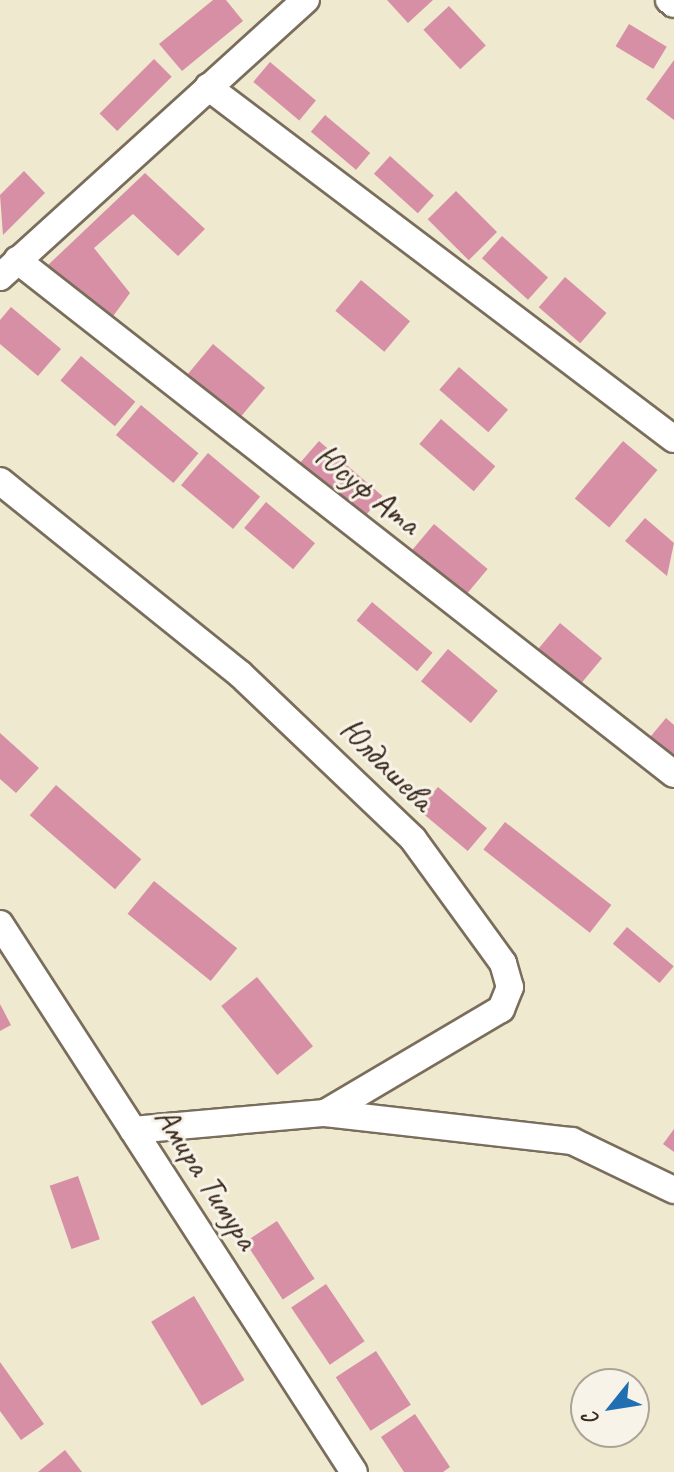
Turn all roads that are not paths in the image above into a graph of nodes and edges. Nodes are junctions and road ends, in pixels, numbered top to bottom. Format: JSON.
{"nodes":[{"id":1,"x":306,"y":0,"type":"edge"},
{"id":2,"x":208,"y":87,"type":"junction"},
{"id":3,"x":9,"y":269,"type":"edge"},
{"id":4,"x":674,"y":439,"type":"edge"},
{"id":5,"x":0,"y":481,"type":"edge"},
{"id":6,"x":674,"y":774,"type":"edge"},
{"id":7,"x":0,"y":924,"type":"edge"},
{"id":8,"x":325,"y":1113,"type":"junction"},
{"id":9,"x":133,"y":1130,"type":"junction"},
{"id":10,"x":674,"y":1190,"type":"edge"},
{"id":11,"x":354,"y":1472,"type":"edge"}],
"edges":[{"from":1,"to":2,"type":"street"},
{"from":2,"to":3,"type":"street"},
{"from":2,"to":4,"type":"street"},
{"from":3,"to":6,"type":"street","name":"Юсуф Ата"},
{"from":5,"to":8,"type":"street","name":"Юлдашева"},
{"from":7,"to":9,"type":"street","name":"Амира Тимура"},
{"from":8,"to":9,"type":"street"},
{"from":8,"to":10,"type":"street"},
{"from":9,"to":11,"type":"street","name":"Амира Тимура"}]}
